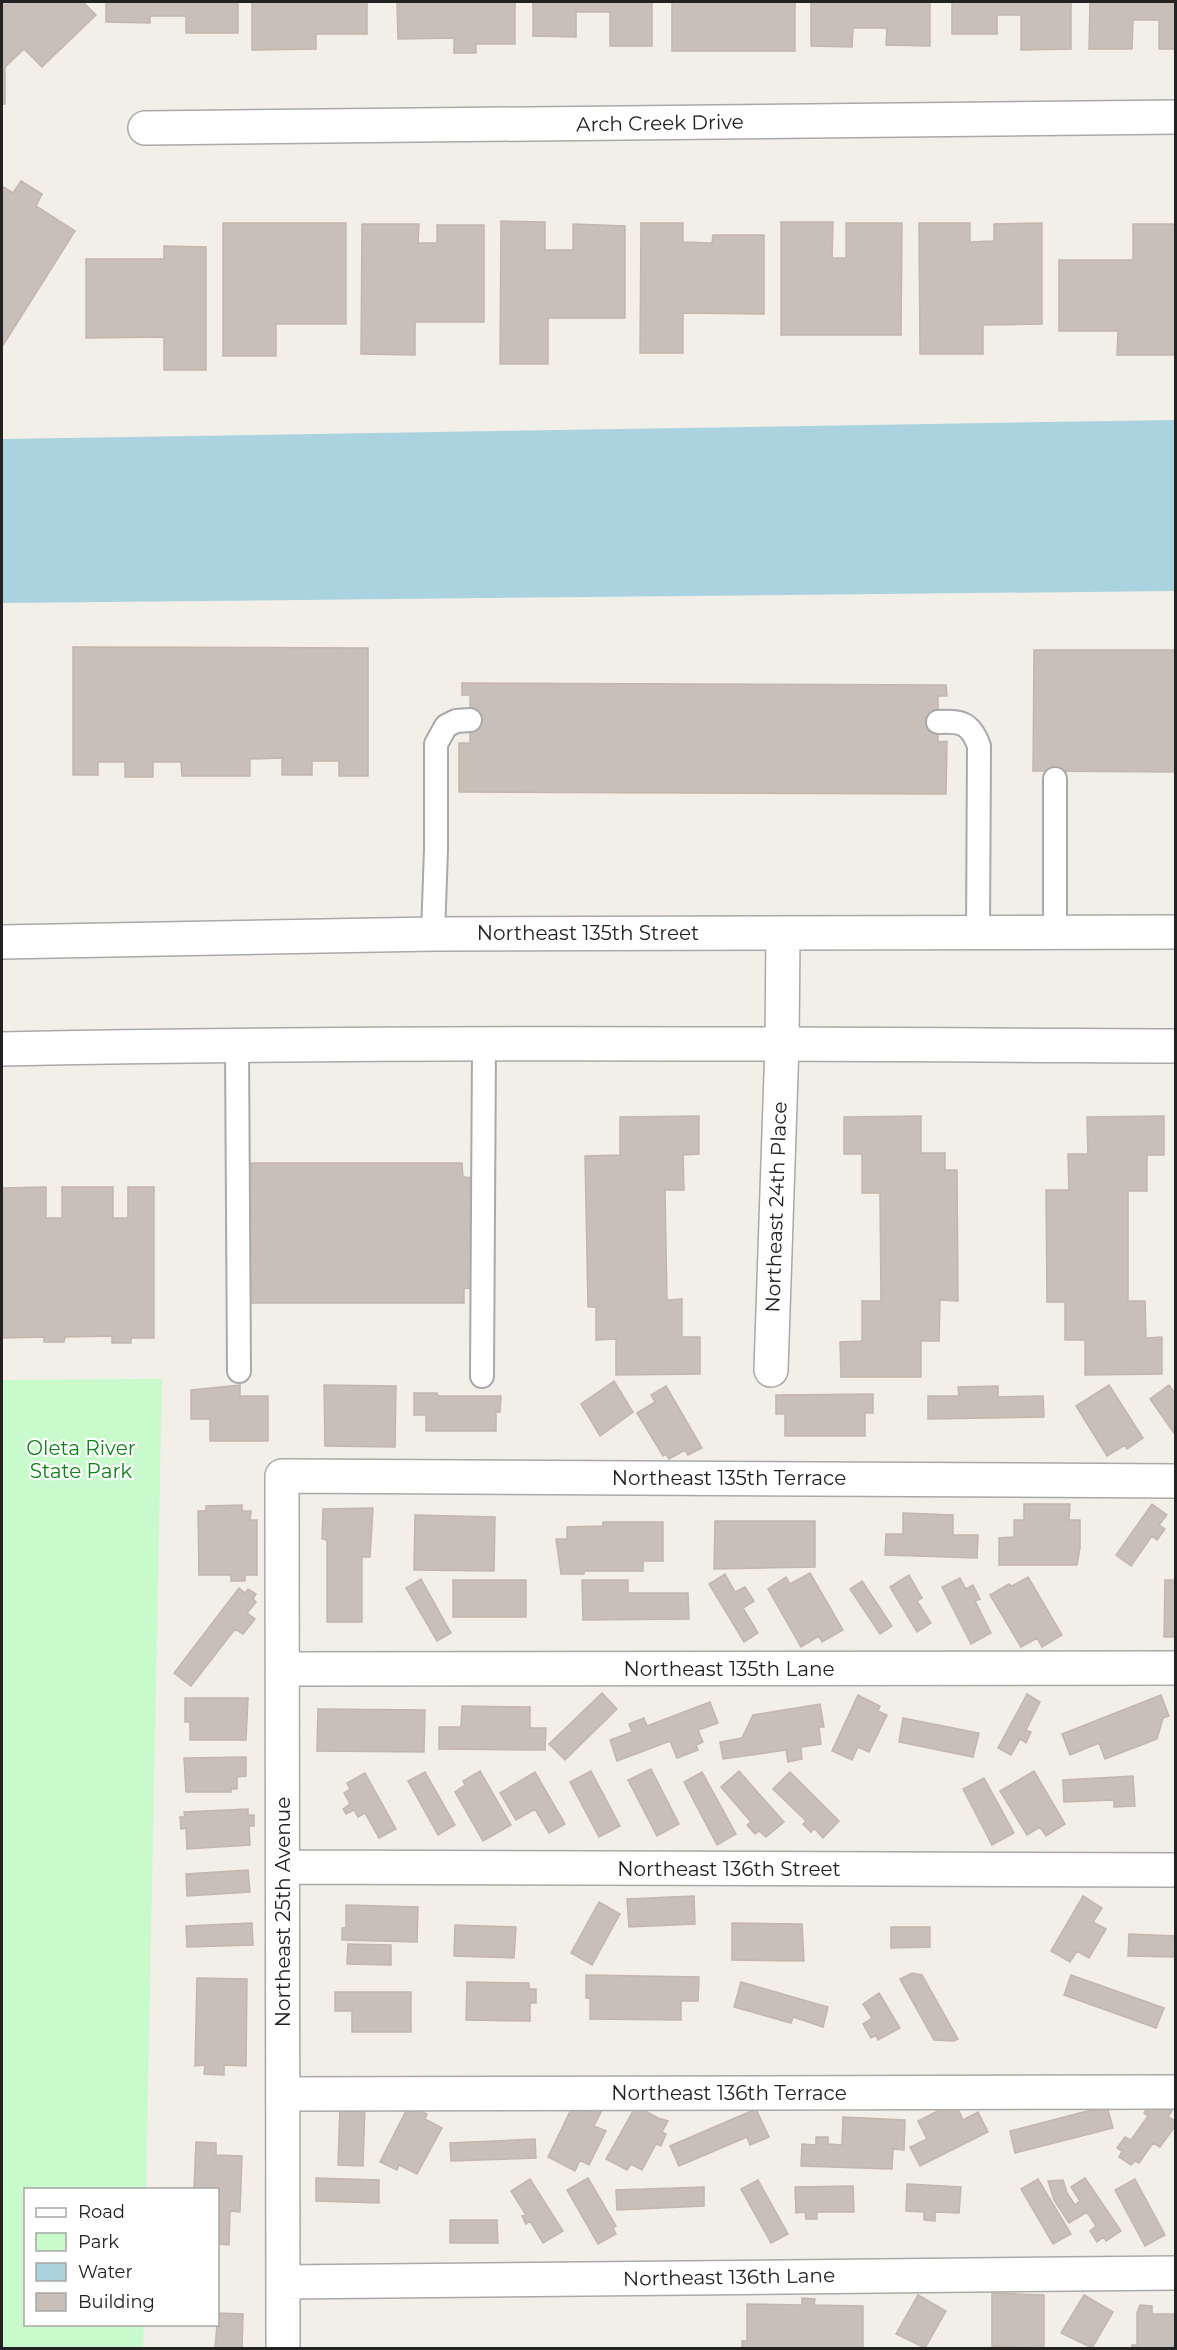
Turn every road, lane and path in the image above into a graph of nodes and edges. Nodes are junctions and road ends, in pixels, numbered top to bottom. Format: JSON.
{"nodes":[{"id":1,"x":1176,"y":117,"type":"edge"},
{"id":2,"x":145,"y":128,"type":"dead end"},
{"id":3,"x":470,"y":720,"type":"dead end"},
{"id":4,"x":938,"y":722,"type":"dead end"},
{"id":5,"x":1055,"y":779,"type":"dead end"},
{"id":6,"x":1176,"y":932,"type":"edge"},
{"id":7,"x":783,"y":933,"type":"junction"},
{"id":8,"x":978,"y":933,"type":"junction"},
{"id":9,"x":1055,"y":933,"type":"junction"},
{"id":10,"x":433,"y":934,"type":"junction"},
{"id":11,"x":2,"y":942,"type":"edge"},
{"id":12,"x":782,"y":1044,"type":"junction"},
{"id":13,"x":484,"y":1045,"type":"junction"},
{"id":14,"x":237,"y":1046,"type":"junction"},
{"id":15,"x":1176,"y":1046,"type":"edge"},
{"id":16,"x":2,"y":1049,"type":"edge"},
{"id":17,"x":771,"y":1370,"type":"dead end"},
{"id":18,"x":239,"y":1371,"type":"dead end"},
{"id":19,"x":482,"y":1376,"type":"dead end"},
{"id":20,"x":282,"y":1476,"type":"joint"},
{"id":21,"x":1176,"y":1481,"type":"edge"},
{"id":22,"x":1176,"y":1668,"type":"edge"},
{"id":23,"x":283,"y":1669,"type":"junction"},
{"id":24,"x":283,"y":1867,"type":"junction"},
{"id":25,"x":1176,"y":1870,"type":"edge"},
{"id":26,"x":1176,"y":2092,"type":"edge"},
{"id":27,"x":283,"y":2094,"type":"junction"},
{"id":28,"x":1176,"y":2273,"type":"edge"},
{"id":29,"x":284,"y":2282,"type":"junction"},
{"id":30,"x":284,"y":2349,"type":"edge"}],
"edges":[{"from":1,"to":2,"type":"street","name":"Arch Creek Drive"},
{"from":3,"to":10,"type":"lane"},
{"from":4,"to":8,"type":"lane"},
{"from":5,"to":9,"type":"lane"},
{"from":6,"to":9,"type":"street","name":"Northeast 135th Street"},
{"from":7,"to":8,"type":"street","name":"Northeast 135th Street"},
{"from":7,"to":10,"type":"street","name":"Northeast 135th Street"},
{"from":7,"to":12,"type":"street","name":"Northeast 24th Place"},
{"from":8,"to":9,"type":"street","name":"Northeast 135th Street"},
{"from":10,"to":11,"type":"street","name":"Northeast 135th Street"},
{"from":12,"to":13,"type":"street"},
{"from":12,"to":15,"type":"street"},
{"from":12,"to":17,"type":"street","name":"Northeast 24th Place"},
{"from":13,"to":14,"type":"street"},
{"from":13,"to":19,"type":"lane"},
{"from":14,"to":16,"type":"street"},
{"from":14,"to":18,"type":"lane"},
{"from":20,"to":21,"type":"street","name":"Northeast 135th Terrace"},
{"from":20,"to":23,"type":"street","name":"Northeast 25th Avenue"},
{"from":22,"to":23,"type":"street","name":"Northeast 135th Lane"},
{"from":23,"to":24,"type":"street","name":"Northeast 25th Avenue"},
{"from":24,"to":25,"type":"street","name":"Northeast 136th Street"},
{"from":24,"to":27,"type":"street","name":"Northeast 25th Avenue"},
{"from":26,"to":27,"type":"street","name":"Northeast 136th Terrace"},
{"from":27,"to":29,"type":"street","name":"Northeast 25th Avenue"},
{"from":28,"to":29,"type":"street","name":"Northeast 136th Lane"},
{"from":29,"to":30,"type":"street","name":"Northeast 25th Avenue"}]}
